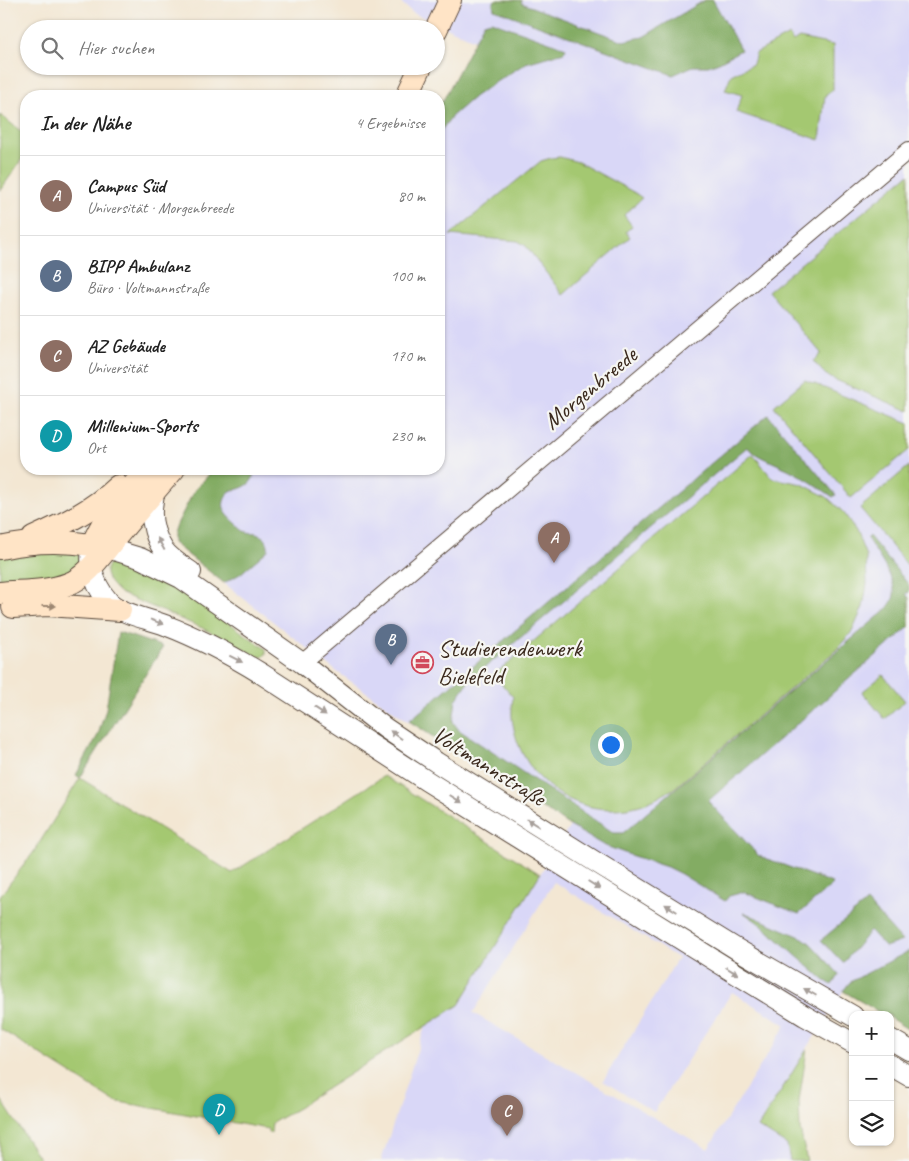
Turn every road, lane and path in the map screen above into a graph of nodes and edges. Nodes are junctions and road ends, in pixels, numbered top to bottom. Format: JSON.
{"nodes":[{"id":1,"x":450,"y":0,"type":"edge"},
{"id":2,"x":441,"y":20,"type":"edge"},
{"id":3,"x":416,"y":75,"type":"edge"},
{"id":4,"x":410,"y":90,"type":"edge"},
{"id":5,"x":909,"y":150,"type":"edge"},
{"id":6,"x":129,"y":475,"type":"edge"},
{"id":7,"x":143,"y":475,"type":"edge"},
{"id":8,"x":168,"y":475,"type":"edge"},
{"id":9,"x":154,"y":490,"type":"junction"},
{"id":10,"x":23,"y":543,"type":"junction"},
{"id":11,"x":100,"y":546,"type":"junction"},
{"id":12,"x":0,"y":548,"type":"edge"},
{"id":13,"x":91,"y":567,"type":"junction"},
{"id":14,"x":0,"y":593,"type":"edge"},
{"id":15,"x":217,"y":603,"type":"junction"},
{"id":16,"x":0,"y":608,"type":"edge"},
{"id":17,"x":120,"y":610,"type":"junction"},
{"id":18,"x":302,"y":663,"type":"junction"},
{"id":19,"x":279,"y":684,"type":"junction"},
{"id":20,"x":849,"y":1014,"type":"edge"},
{"id":21,"x":849,"y":1041,"type":"edge"},
{"id":22,"x":894,"y":1041,"type":"edge"},
{"id":23,"x":909,"y":1050,"type":"edge"},
{"id":24,"x":894,"y":1067,"type":"edge"},
{"id":25,"x":909,"y":1076,"type":"edge"}],
"edges":[{"from":1,"to":2,"type":"main road"},
{"from":3,"to":4,"type":"main road"},
{"from":5,"to":18,"type":"street","name":"Morgenbreede"},
{"from":6,"to":10,"type":"main road"},
{"from":7,"to":11,"type":"main road"},
{"from":8,"to":9,"type":"main road"},
{"from":9,"to":11,"type":"main road"},
{"from":15,"to":9,"type":"street","one_way":true},
{"from":10,"to":11,"type":"main road"},
{"from":10,"to":12,"type":"main road"},
{"from":11,"to":13,"type":"main road"},
{"from":11,"to":15,"type":"street","name":"Voltmannstraße"},
{"from":13,"to":14,"type":"main road"},
{"from":13,"to":17,"type":"street"},
{"from":15,"to":18,"type":"street","name":"Voltmannstraße"},
{"from":16,"to":17,"type":"main road","one_way":true},
{"from":17,"to":19,"type":"street","name":"Voltmannstraße","one_way":true},
{"from":18,"to":19,"type":"street"},
{"from":20,"to":18,"type":"street","name":"Voltmannstraße","one_way":true},
{"from":19,"to":21,"type":"street","name":"Voltmannstraße","one_way":true},
{"from":22,"to":23,"type":"street"},
{"from":24,"to":25,"type":"street"}]}
